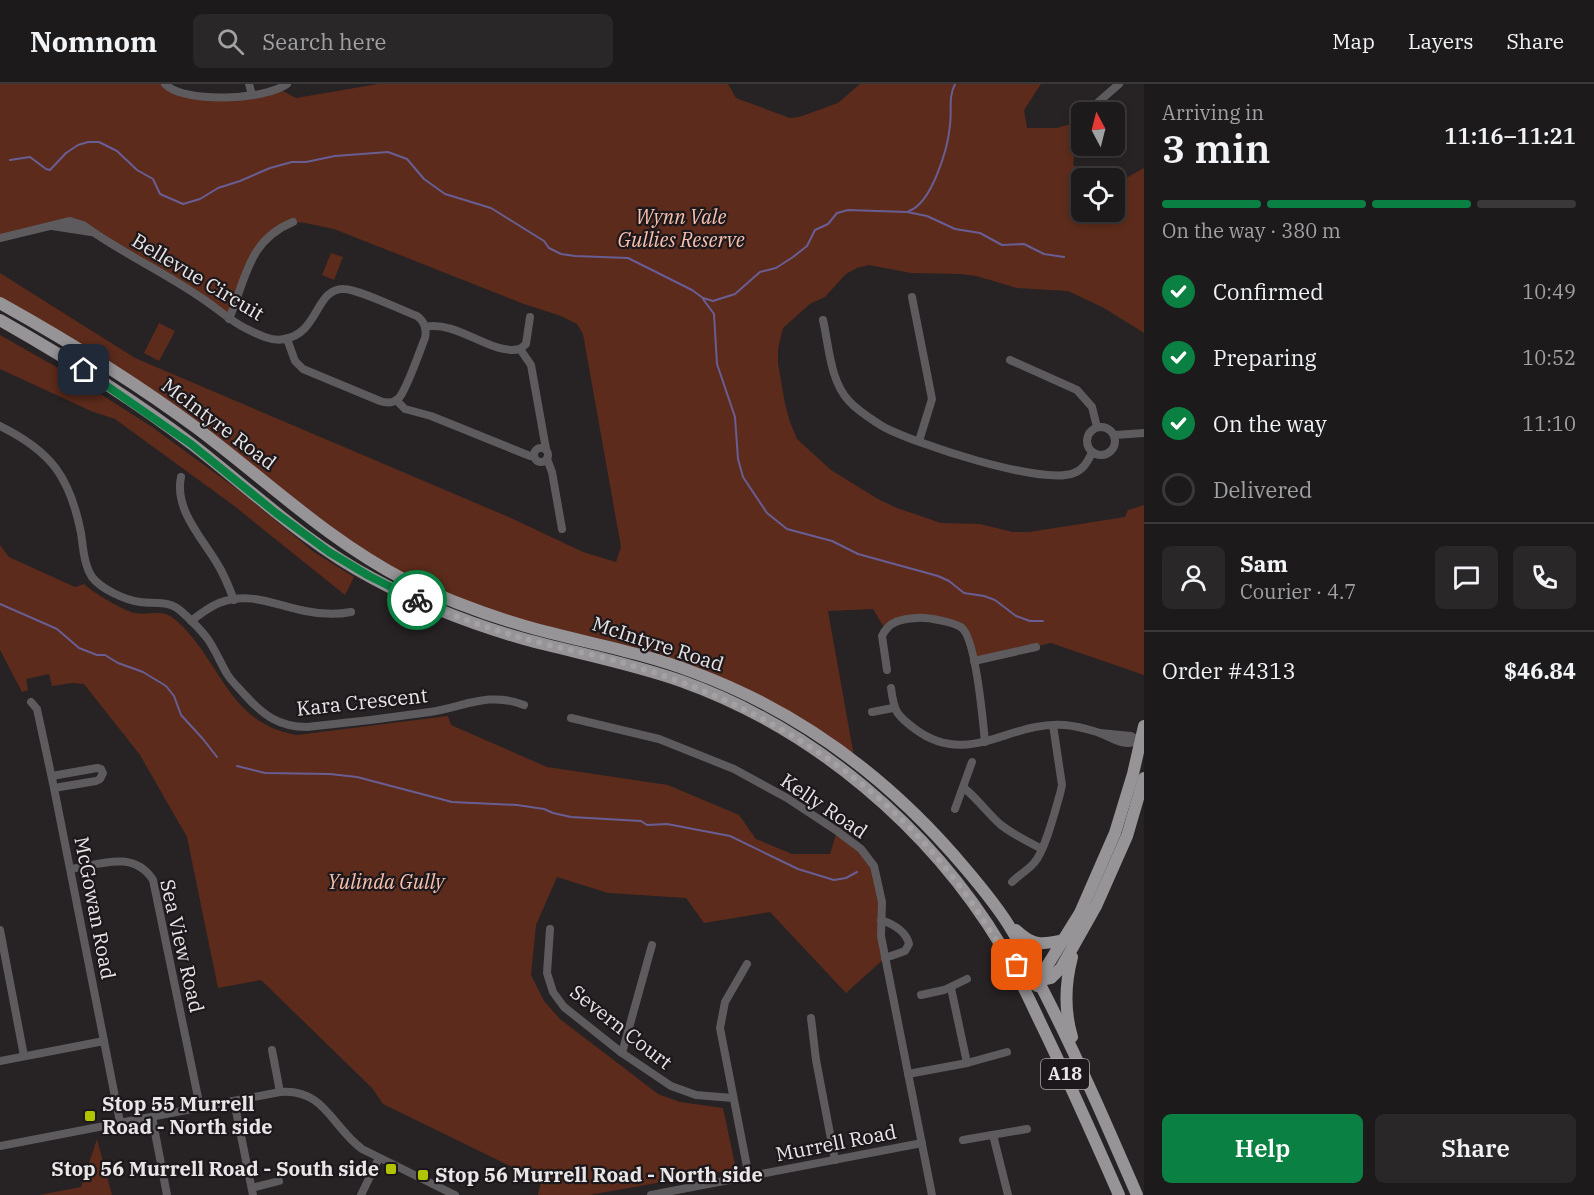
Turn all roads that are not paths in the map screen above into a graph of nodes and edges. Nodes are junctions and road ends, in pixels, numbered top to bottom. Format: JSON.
{"nodes":[{"id":1,"x":165,"y":84,"type":"edge"},
{"id":2,"x":249,"y":84,"type":"edge"},
{"id":3,"x":287,"y":84,"type":"edge"},
{"id":4,"x":1119,"y":84,"type":"edge"},
{"id":5,"x":252,"y":95,"type":"junction"},
{"id":6,"x":1099,"y":102,"type":"edge"},
{"id":7,"x":293,"y":222,"type":"dead end"},
{"id":8,"x":0,"y":238,"type":"edge"},
{"id":9,"x":912,"y":297,"type":"dead end"},
{"id":10,"x":0,"y":303,"type":"edge"},
{"id":11,"x":530,"y":317,"type":"dead end"},
{"id":12,"x":229,"y":319,"type":"junction"},
{"id":13,"x":0,"y":320,"type":"edge"},
{"id":14,"x":823,"y":320,"type":"dead end"},
{"id":15,"x":425,"y":327,"type":"junction"},
{"id":16,"x":286,"y":339,"type":"junction"},
{"id":17,"x":520,"y":349,"type":"junction"},
{"id":18,"x":1010,"y":360,"type":"dead end"},
{"id":19,"x":396,"y":400,"type":"junction"},
{"id":20,"x":0,"y":426,"type":"edge"},
{"id":21,"x":1097,"y":427,"type":"junction"},
{"id":22,"x":1144,"y":433,"type":"edge"},
{"id":23,"x":1115,"y":435,"type":"junction"},
{"id":24,"x":919,"y":441,"type":"junction"},
{"id":25,"x":546,"y":449,"type":"junction"},
{"id":26,"x":1092,"y":453,"type":"junction"},
{"id":27,"x":534,"y":456,"type":"junction"},
{"id":28,"x":547,"y":459,"type":"junction"},
{"id":29,"x":181,"y":477,"type":"dead end"},
{"id":30,"x":562,"y":529,"type":"dead end"},
{"id":31,"x":234,"y":600,"type":"junction"},
{"id":32,"x":351,"y":612,"type":"dead end"},
{"id":33,"x":191,"y":621,"type":"junction"},
{"id":34,"x":1035,"y":647,"type":"dead end"},
{"id":35,"x":974,"y":661,"type":"junction"},
{"id":36,"x":887,"y":670,"type":"dead end"},
{"id":37,"x":891,"y":688,"type":"dead end"},
{"id":38,"x":31,"y":702,"type":"dead end"},
{"id":39,"x":524,"y":705,"type":"dead end"},
{"id":40,"x":893,"y":708,"type":"junction"},
{"id":41,"x":872,"y":712,"type":"dead end"},
{"id":42,"x":571,"y":718,"type":"dead end"},
{"id":43,"x":1053,"y":725,"type":"junction"},
{"id":44,"x":1144,"y":726,"type":"edge"},
{"id":45,"x":985,"y":742,"type":"junction"},
{"id":46,"x":1143,"y":743,"type":"edge"},
{"id":47,"x":972,"y":762,"type":"dead end"},
{"id":48,"x":52,"y":776,"type":"junction"},
{"id":49,"x":1144,"y":778,"type":"edge"},
{"id":50,"x":54,"y":788,"type":"junction"},
{"id":51,"x":964,"y":788,"type":"junction"},
{"id":52,"x":955,"y":809,"type":"dead end"},
{"id":53,"x":1042,"y":849,"type":"junction"},
{"id":54,"x":70,"y":869,"type":"junction"},
{"id":55,"x":1012,"y":882,"type":"dead end"},
{"id":56,"x":881,"y":920,"type":"junction"},
{"id":57,"x":1009,"y":924,"type":"junction"},
{"id":58,"x":550,"y":929,"type":"dead end"},
{"id":59,"x":0,"y":930,"type":"edge"},
{"id":60,"x":1064,"y":940,"type":"junction"},
{"id":61,"x":652,"y":945,"type":"dead end"},
{"id":62,"x":1074,"y":950,"type":"junction"},
{"id":63,"x":1006,"y":955,"type":"junction"},
{"id":64,"x":885,"y":958,"type":"junction"},
{"id":65,"x":747,"y":964,"type":"dead end"},
{"id":66,"x":9,"y":976,"type":"junction"},
{"id":67,"x":0,"y":978,"type":"edge"},
{"id":68,"x":967,"y":979,"type":"dead end"},
{"id":69,"x":1038,"y":981,"type":"junction"},
{"id":70,"x":951,"y":988,"type":"junction"},
{"id":71,"x":921,"y":995,"type":"dead end"},
{"id":72,"x":812,"y":1018,"type":"dead end"},
{"id":73,"x":104,"y":1041,"type":"junction"},
{"id":74,"x":272,"y":1050,"type":"dead end"},
{"id":75,"x":1007,"y":1052,"type":"dead end"},
{"id":76,"x":622,"y":1053,"type":"junction"},
{"id":77,"x":24,"y":1056,"type":"junction"},
{"id":78,"x":0,"y":1060,"type":"edge"},
{"id":79,"x":1080,"y":1063,"type":"junction"},
{"id":80,"x":967,"y":1064,"type":"junction"},
{"id":81,"x":908,"y":1074,"type":"junction"},
{"id":82,"x":1067,"y":1078,"type":"junction"},
{"id":83,"x":279,"y":1092,"type":"junction"},
{"id":84,"x":733,"y":1098,"type":"junction"},
{"id":85,"x":234,"y":1101,"type":"junction"},
{"id":86,"x":200,"y":1107,"type":"junction"},
{"id":87,"x":152,"y":1117,"type":"junction"},
{"id":88,"x":120,"y":1122,"type":"junction"},
{"id":89,"x":1027,"y":1129,"type":"dead end"},
{"id":90,"x":993,"y":1135,"type":"junction"},
{"id":91,"x":963,"y":1140,"type":"dead end"},
{"id":92,"x":922,"y":1143,"type":"junction"},
{"id":93,"x":0,"y":1146,"type":"edge"},
{"id":94,"x":380,"y":1158,"type":"junction"},
{"id":95,"x":835,"y":1160,"type":"junction"},
{"id":96,"x":749,"y":1177,"type":"junction"},
{"id":97,"x":279,"y":1181,"type":"dead end"},
{"id":98,"x":252,"y":1191,"type":"edge"},
{"id":99,"x":167,"y":1195,"type":"edge"},
{"id":100,"x":361,"y":1195,"type":"edge"},
{"id":101,"x":454,"y":1195,"type":"edge"},
{"id":102,"x":651,"y":1195,"type":"edge"},
{"id":103,"x":932,"y":1195,"type":"edge"},
{"id":104,"x":1008,"y":1195,"type":"edge"},
{"id":105,"x":1119,"y":1195,"type":"edge"},
{"id":106,"x":1137,"y":1195,"type":"edge"}],
"edges":[{"from":1,"to":5,"type":"street"},
{"from":2,"to":5,"type":"street"},
{"from":3,"to":5,"type":"street"},
{"from":4,"to":6,"type":"street"},
{"from":7,"to":12,"type":"street"},
{"from":8,"to":12,"type":"street","name":"Bellevue Circuit"},
{"from":9,"to":24,"type":"street"},
{"from":10,"to":57,"type":"main road","name":"McIntyre Road","number":"A18"},
{"from":11,"to":17,"type":"street"},
{"from":12,"to":16,"type":"street","name":"Bellevue Circuit"},
{"from":13,"to":63,"type":"main road","name":"McIntyre Road","number":"A18"},
{"from":14,"to":24,"type":"street"},
{"from":15,"to":16,"type":"street"},
{"from":15,"to":17,"type":"street"},
{"from":15,"to":19,"type":"street"},
{"from":16,"to":19,"type":"street"},
{"from":17,"to":25,"type":"street"},
{"from":18,"to":21,"type":"street"},
{"from":19,"to":27,"type":"street"},
{"from":20,"to":33,"type":"street","name":"Kara Crescent"},
{"from":21,"to":23,"type":"street"},
{"from":21,"to":26,"type":"street"},
{"from":22,"to":23,"type":"street"},
{"from":23,"to":26,"type":"street"},
{"from":24,"to":26,"type":"street"},
{"from":25,"to":27,"type":"street"},
{"from":25,"to":28,"type":"street"},
{"from":27,"to":28,"type":"street"},
{"from":28,"to":30,"type":"street"},
{"from":29,"to":31,"type":"street"},
{"from":31,"to":32,"type":"street"},
{"from":31,"to":33,"type":"street"},
{"from":33,"to":39,"type":"street","name":"Kara Crescent"},
{"from":34,"to":35,"type":"street"},
{"from":35,"to":36,"type":"street"},
{"from":35,"to":45,"type":"street"},
{"from":37,"to":40,"type":"street"},
{"from":38,"to":48,"type":"street","name":"McGowan Road"},
{"from":40,"to":41,"type":"street"},
{"from":40,"to":45,"type":"street"},
{"from":42,"to":56,"type":"street","name":"Kelly Road"},
{"from":43,"to":45,"type":"street"},
{"from":43,"to":46,"type":"street"},
{"from":43,"to":53,"type":"street"},
{"from":44,"to":46,"type":"main road"},
{"from":46,"to":60,"type":"main road"},
{"from":47,"to":51,"type":"street"},
{"from":48,"to":50,"type":"street","name":"McGowan Road"},
{"from":48,"to":50,"type":"street"},
{"from":49,"to":62,"type":"main road"},
{"from":50,"to":54,"type":"street","name":"McGowan Road"},
{"from":51,"to":52,"type":"street"},
{"from":51,"to":53,"type":"street"},
{"from":53,"to":55,"type":"street"},
{"from":54,"to":73,"type":"street","name":"McGowan Road"},
{"from":54,"to":86,"type":"street","name":"Sea View Road"},
{"from":56,"to":64,"type":"street","name":"Kelly Road"},
{"from":56,"to":64,"type":"street"},
{"from":57,"to":60,"type":"main road"},
{"from":57,"to":69,"type":"main road","name":"McIntyre Road","number":"A18"},
{"from":58,"to":76,"type":"street","name":"Severn Court"},
{"from":59,"to":66,"type":"street"},
{"from":60,"to":69,"type":"main road"},
{"from":61,"to":76,"type":"street"},
{"from":62,"to":69,"type":"main road"},
{"from":62,"to":79,"type":"main road"},
{"from":63,"to":69,"type":"main road"},
{"from":63,"to":82,"type":"main road","name":"McIntyre Road","number":"A18"},
{"from":64,"to":81,"type":"street","name":"Kelly Road"},
{"from":65,"to":84,"type":"street"},
{"from":66,"to":67,"type":"street"},
{"from":66,"to":77,"type":"street"},
{"from":68,"to":70,"type":"street"},
{"from":69,"to":79,"type":"main road","name":"McIntyre Road","number":"A18"},
{"from":69,"to":82,"type":"main road"},
{"from":70,"to":71,"type":"street"},
{"from":70,"to":80,"type":"street"},
{"from":72,"to":95,"type":"street"},
{"from":73,"to":77,"type":"street"},
{"from":73,"to":88,"type":"street","name":"McGowan Road"},
{"from":74,"to":83,"type":"street"},
{"from":75,"to":80,"type":"street"},
{"from":76,"to":84,"type":"street","name":"Severn Court"},
{"from":77,"to":78,"type":"street"},
{"from":79,"to":106,"type":"main road","name":"McIntyre Road","number":"A18"},
{"from":80,"to":81,"type":"street"},
{"from":81,"to":92,"type":"street","name":"Kelly Road"},
{"from":82,"to":105,"type":"main road","name":"McIntyre Road","number":"A18"},
{"from":83,"to":85,"type":"street"},
{"from":83,"to":94,"type":"street"},
{"from":84,"to":96,"type":"street"},
{"from":85,"to":86,"type":"street"},
{"from":85,"to":98,"type":"street"},
{"from":86,"to":87,"type":"street"},
{"from":87,"to":88,"type":"street"},
{"from":87,"to":99,"type":"street"},
{"from":88,"to":93,"type":"street"},
{"from":89,"to":90,"type":"street"},
{"from":90,"to":91,"type":"street"},
{"from":90,"to":104,"type":"street"},
{"from":92,"to":95,"type":"street","name":"Murrell Road"},
{"from":92,"to":103,"type":"street","name":"Kelly Road"},
{"from":94,"to":100,"type":"street"},
{"from":94,"to":101,"type":"street"},
{"from":95,"to":96,"type":"street","name":"Murrell Road"},
{"from":96,"to":102,"type":"street","name":"Murrell Road"},
{"from":97,"to":98,"type":"street"}]}
